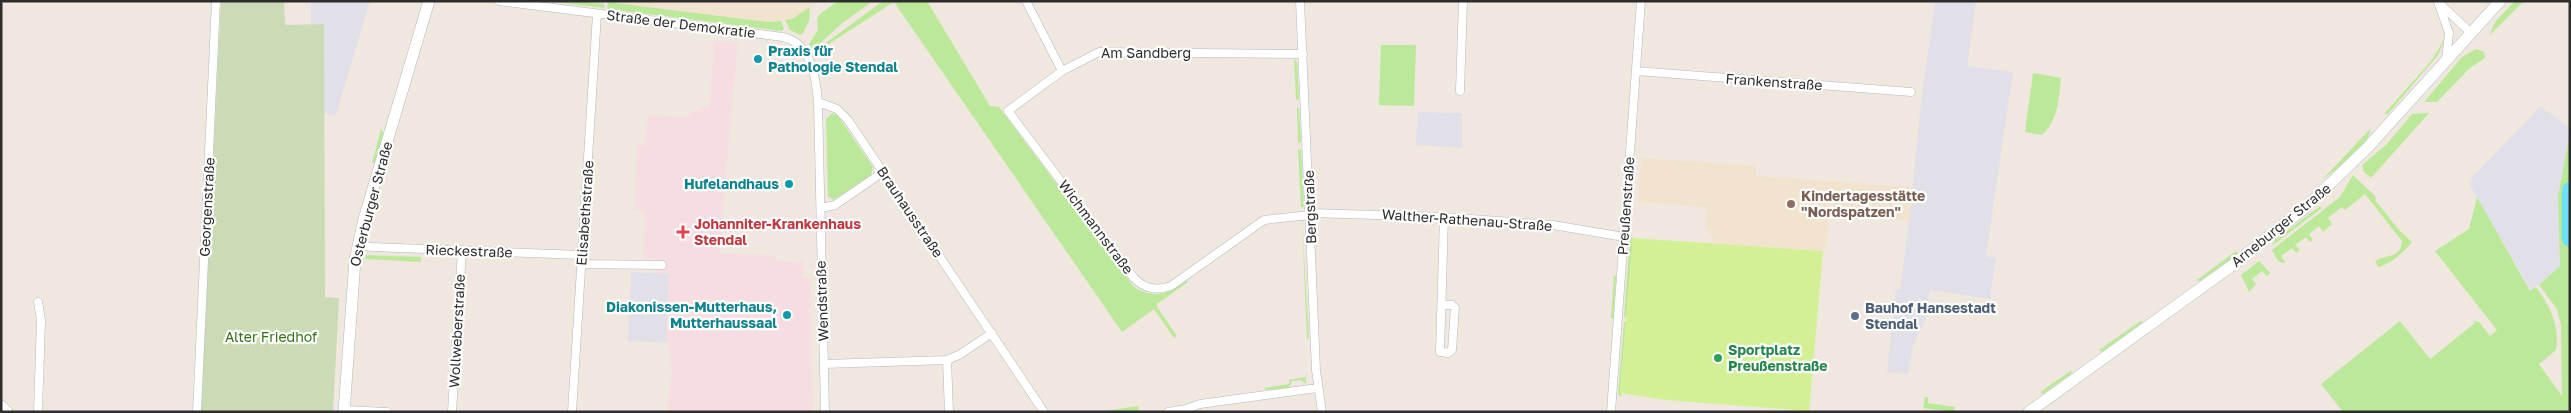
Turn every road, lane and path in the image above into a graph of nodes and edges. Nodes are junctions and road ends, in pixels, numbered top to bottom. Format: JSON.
{"nodes":[{"id":1,"x":216,"y":1,"type":"edge"},
{"id":2,"x":429,"y":1,"type":"edge"},
{"id":3,"x":498,"y":1,"type":"edge"},
{"id":4,"x":1026,"y":1,"type":"edge"},
{"id":5,"x":1300,"y":1,"type":"edge"},
{"id":6,"x":1463,"y":1,"type":"edge"},
{"id":7,"x":1642,"y":1,"type":"edge"},
{"id":8,"x":2500,"y":1,"type":"edge"},
{"id":9,"x":2438,"y":2,"type":"edge"},
{"id":10,"x":597,"y":14,"type":"junction"},
{"id":11,"x":2470,"y":32,"type":"junction"},
{"id":12,"x":1303,"y":54,"type":"junction"},
{"id":13,"x":2446,"y":60,"type":"junction"},
{"id":14,"x":1062,"y":71,"type":"junction"},
{"id":15,"x":1636,"y":71,"type":"junction"},
{"id":16,"x":1460,"y":91,"type":"dead end"},
{"id":17,"x":1911,"y":92,"type":"dead end"},
{"id":18,"x":818,"y":102,"type":"junction"},
{"id":19,"x":1008,"y":111,"type":"joint"},
{"id":20,"x":883,"y":172,"type":"junction"},
{"id":21,"x":821,"y":208,"type":"junction"},
{"id":22,"x":1310,"y":214,"type":"junction"},
{"id":23,"x":1444,"y":217,"type":"junction"},
{"id":24,"x":1624,"y":237,"type":"junction"},
{"id":25,"x":358,"y":245,"type":"junction"},
{"id":26,"x":462,"y":250,"type":"junction"},
{"id":27,"x":581,"y":254,"type":"junction"},
{"id":28,"x":581,"y":264,"type":"junction"},
{"id":29,"x":662,"y":265,"type":"dead end"},
{"id":30,"x":38,"y":302,"type":"dead end"},
{"id":31,"x":1441,"y":304,"type":"junction"},
{"id":32,"x":992,"y":334,"type":"junction"},
{"id":33,"x":947,"y":360,"type":"junction"},
{"id":34,"x":824,"y":364,"type":"junction"},
{"id":35,"x":1317,"y":388,"type":"junction"},
{"id":36,"x":1,"y":406,"type":"edge"},
{"id":37,"x":344,"y":411,"type":"edge"},
{"id":38,"x":7,"y":412,"type":"edge"},
{"id":39,"x":38,"y":412,"type":"edge"},
{"id":40,"x":197,"y":412,"type":"edge"},
{"id":41,"x":387,"y":412,"type":"edge"},
{"id":42,"x":452,"y":412,"type":"edge"},
{"id":43,"x":572,"y":412,"type":"edge"},
{"id":44,"x":825,"y":412,"type":"edge"},
{"id":45,"x":949,"y":412,"type":"edge"},
{"id":46,"x":1044,"y":412,"type":"edge"},
{"id":47,"x":1168,"y":412,"type":"edge"},
{"id":48,"x":1322,"y":412,"type":"edge"},
{"id":49,"x":1611,"y":412,"type":"edge"},
{"id":50,"x":2029,"y":412,"type":"edge"}],
"edges":[{"from":1,"to":40,"type":"street","name":"Georgenstraße"},
{"from":2,"to":25,"type":"main road","name":"Osterburger Straße"},
{"from":3,"to":10,"type":"street","name":"Straße der Demokratie"},
{"from":4,"to":14,"type":"street"},
{"from":5,"to":12,"type":"street","name":"Bergstraße"},
{"from":6,"to":16,"type":"street"},
{"from":7,"to":15,"type":"street","name":"Preußenstraße"},
{"from":8,"to":11,"type":"main road","name":"Arneburger Straße"},
{"from":9,"to":11,"type":"street"},
{"from":9,"to":13,"type":"street"},
{"from":10,"to":18,"type":"street","name":"Straße der Demokratie"},
{"from":10,"to":27,"type":"street","name":"Elisabethstraße"},
{"from":11,"to":13,"type":"main road","name":"Arneburger Straße"},
{"from":12,"to":14,"type":"street","name":"Am Sandberg"},
{"from":12,"to":22,"type":"street","name":"Bergstraße"},
{"from":13,"to":50,"type":"main road","name":"Arneburger Straße"},
{"from":14,"to":19,"type":"street","name":"Am Sandberg"},
{"from":15,"to":17,"type":"street","name":"Frankenstraße"},
{"from":15,"to":24,"type":"street","name":"Preußenstraße"},
{"from":18,"to":20,"type":"street","name":"Brauhausstraße"},
{"from":18,"to":21,"type":"street","name":"Wendstraße"},
{"from":19,"to":22,"type":"street","name":"Wichmannstraße"},
{"from":20,"to":21,"type":"street"},
{"from":20,"to":32,"type":"street","name":"Brauhausstraße"},
{"from":21,"to":34,"type":"street","name":"Wendstraße"},
{"from":22,"to":23,"type":"street","name":"Walther-Rathenau-Straße"},
{"from":22,"to":35,"type":"street","name":"Bergstraße"},
{"from":23,"to":24,"type":"street","name":"Walther-Rathenau-Straße"},
{"from":23,"to":31,"type":"street"},
{"from":24,"to":49,"type":"street","name":"Preußenstraße"},
{"from":25,"to":26,"type":"street","name":"Rieckestraße"},
{"from":25,"to":37,"type":"main road","name":"Osterburger Straße"},
{"from":26,"to":27,"type":"street","name":"Rieckestraße"},
{"from":26,"to":42,"type":"street","name":"Wollweberstraße"},
{"from":27,"to":28,"type":"street","name":"Elisabethstraße"},
{"from":28,"to":29,"type":"street"},
{"from":28,"to":43,"type":"street","name":"Elisabethstraße"},
{"from":30,"to":39,"type":"street"},
{"from":31,"to":31,"type":"street"},
{"from":32,"to":33,"type":"street"},
{"from":32,"to":46,"type":"street","name":"Brauhausstraße"},
{"from":33,"to":34,"type":"street"},
{"from":33,"to":45,"type":"street"},
{"from":34,"to":44,"type":"street","name":"Wendstraße"},
{"from":35,"to":47,"type":"street"},
{"from":35,"to":48,"type":"street","name":"Bergstraße"},
{"from":36,"to":38,"type":"main road"},
{"from":37,"to":41,"type":"street"}]}
